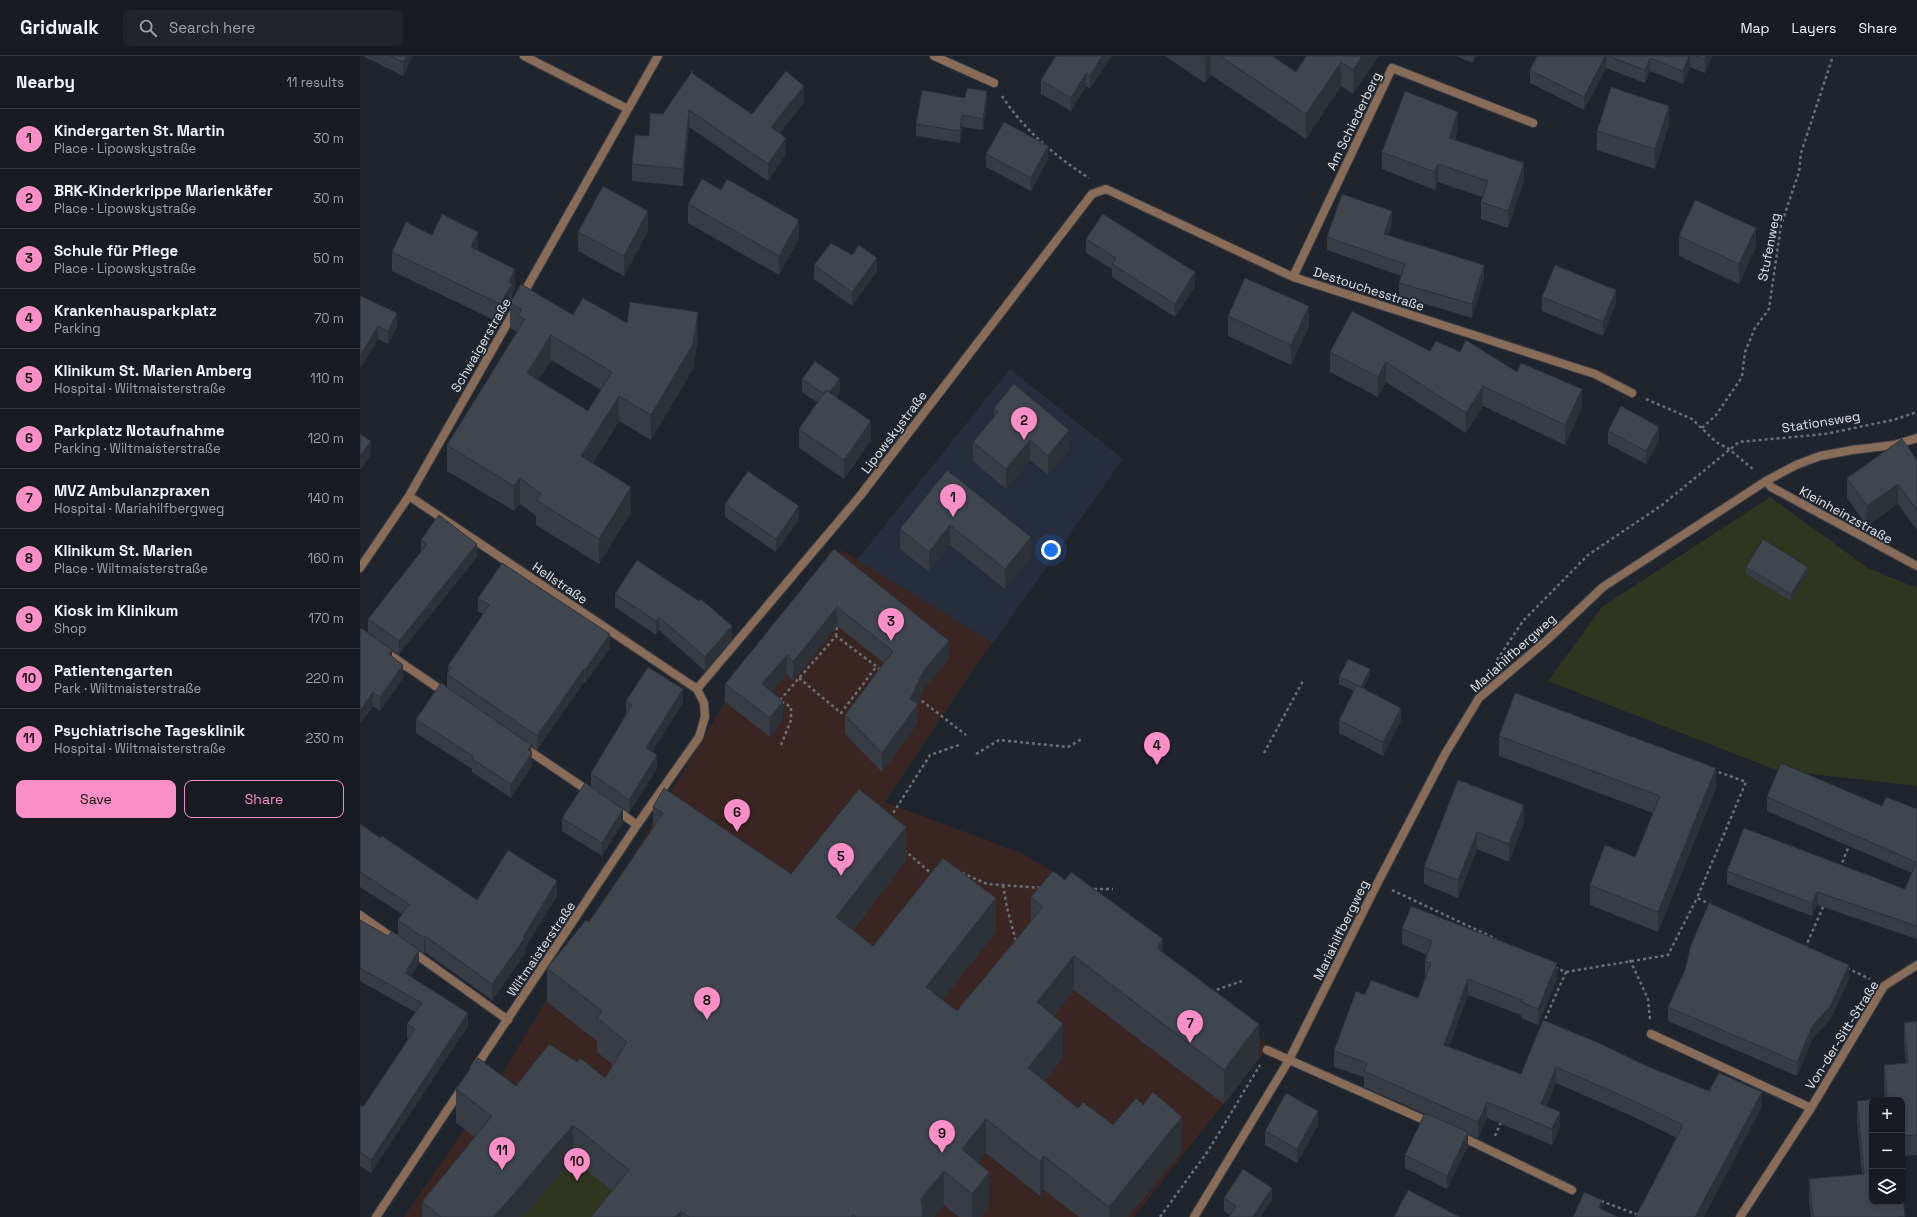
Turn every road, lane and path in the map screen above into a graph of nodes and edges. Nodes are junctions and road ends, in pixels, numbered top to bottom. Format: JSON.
{"nodes":[{"id":1,"x":524,"y":56,"type":"edge"},
{"id":2,"x":658,"y":56,"type":"edge"},
{"id":3,"x":934,"y":56,"type":"edge"},
{"id":4,"x":1833,"y":56,"type":"edge"},
{"id":5,"x":994,"y":83,"type":"joint"},
{"id":6,"x":628,"y":109,"type":"junction"},
{"id":7,"x":1533,"y":123,"type":"dead end"},
{"id":8,"x":1106,"y":189,"type":"junction"},
{"id":9,"x":1293,"y":277,"type":"junction"},
{"id":10,"x":1632,"y":393,"type":"joint"},
{"id":11,"x":1917,"y":412,"type":"edge"},
{"id":12,"x":1702,"y":428,"type":"junction"},
{"id":13,"x":1917,"y":438,"type":"edge"},
{"id":14,"x":1729,"y":450,"type":"junction"},
{"id":15,"x":1766,"y":481,"type":"junction"},
{"id":16,"x":409,"y":496,"type":"junction"},
{"id":17,"x":1917,"y":566,"type":"edge"},
{"id":18,"x":360,"y":568,"type":"edge"},
{"id":19,"x":837,"y":626,"type":"dead end"},
{"id":20,"x":836,"y":636,"type":"junction"},
{"id":21,"x":379,"y":648,"type":"edge"},
{"id":22,"x":1496,"y":660,"type":"dead end"},
{"id":23,"x":876,"y":666,"type":"junction"},
{"id":24,"x":882,"y":671,"type":"edge"},
{"id":25,"x":799,"y":678,"type":"junction"},
{"id":26,"x":1303,"y":681,"type":"dead end"},
{"id":27,"x":697,"y":689,"type":"junction"},
{"id":28,"x":912,"y":693,"type":"edge"},
{"id":29,"x":773,"y":698,"type":"edge"},
{"id":30,"x":780,"y":700,"type":"junction"},
{"id":31,"x":457,"y":701,"type":"edge"},
{"id":32,"x":966,"y":734,"type":"dead end"},
{"id":33,"x":1082,"y":739,"type":"dead end"},
{"id":34,"x":515,"y":741,"type":"edge"},
{"id":35,"x":781,"y":745,"type":"dead end"},
{"id":36,"x":959,"y":745,"type":"dead end"},
{"id":37,"x":1264,"y":753,"type":"dead end"},
{"id":38,"x":976,"y":754,"type":"dead end"},
{"id":39,"x":1709,"y":769,"type":"edge"},
{"id":40,"x":637,"y":825,"type":"junction"},
{"id":41,"x":886,"y":825,"type":"edge"},
{"id":42,"x":1851,"y":840,"type":"edge"},
{"id":43,"x":899,"y":846,"type":"edge"},
{"id":44,"x":1839,"y":869,"type":"edge"},
{"id":45,"x":958,"y":871,"type":"edge"},
{"id":46,"x":935,"y":876,"type":"edge"},
{"id":47,"x":1377,"y":884,"type":"junction"},
{"id":48,"x":1003,"y":885,"type":"junction"},
{"id":49,"x":1049,"y":888,"type":"edge"},
{"id":50,"x":1092,"y":889,"type":"edge"},
{"id":51,"x":1113,"y":889,"type":"dead end"},
{"id":52,"x":1697,"y":898,"type":"junction"},
{"id":53,"x":1827,"y":898,"type":"edge"},
{"id":54,"x":1719,"y":908,"type":"edge"},
{"id":55,"x":360,"y":915,"type":"edge"},
{"id":56,"x":1501,"y":942,"type":"edge"},
{"id":57,"x":1798,"y":945,"type":"edge"},
{"id":58,"x":1017,"y":946,"type":"edge"},
{"id":59,"x":1630,"y":960,"type":"junction"},
{"id":60,"x":1841,"y":965,"type":"edge"},
{"id":61,"x":1917,"y":965,"type":"edge"},
{"id":62,"x":1552,"y":966,"type":"edge"},
{"id":63,"x":1566,"y":972,"type":"junction"},
{"id":64,"x":1242,"y":981,"type":"dead end"},
{"id":65,"x":1884,"y":986,"type":"junction"},
{"id":66,"x":1214,"y":999,"type":"edge"},
{"id":67,"x":1648,"y":999,"type":"dead end"},
{"id":68,"x":508,"y":1020,"type":"junction"},
{"id":69,"x":1541,"y":1029,"type":"edge"},
{"id":70,"x":1651,"y":1034,"type":"dead end"},
{"id":71,"x":1267,"y":1050,"type":"joint"},
{"id":72,"x":1290,"y":1060,"type":"junction"},
{"id":73,"x":1811,"y":1108,"type":"junction"},
{"id":74,"x":1501,"y":1121,"type":"edge"},
{"id":75,"x":1489,"y":1149,"type":"junction"},
{"id":76,"x":1572,"y":1190,"type":"dead end"},
{"id":77,"x":1598,"y":1200,"type":"edge"},
{"id":78,"x":376,"y":1217,"type":"edge"},
{"id":79,"x":1160,"y":1217,"type":"edge"},
{"id":80,"x":1194,"y":1217,"type":"edge"},
{"id":81,"x":1644,"y":1217,"type":"edge"},
{"id":82,"x":1740,"y":1217,"type":"edge"}],
"edges":[{"from":1,"to":6,"type":"street"},
{"from":2,"to":6,"type":"street","name":"Schwaigerstraße"},
{"from":3,"to":5,"type":"street"},
{"from":4,"to":12,"type":"path","name":"Stufenweg"},
{"from":5,"to":8,"type":"path"},
{"from":6,"to":16,"type":"street","name":"Schwaigerstraße"},
{"from":7,"to":9,"type":"street","name":"Am Schiederberg"},
{"from":8,"to":9,"type":"street","name":"Destouchesstraße"},
{"from":8,"to":27,"type":"street","name":"Lipowskystraße"},
{"from":9,"to":10,"type":"street","name":"Destouchesstraße"},
{"from":10,"to":12,"type":"path"},
{"from":11,"to":14,"type":"path","name":"Stationsweg"},
{"from":12,"to":14,"type":"path"},
{"from":13,"to":15,"type":"street","name":"Mariahilfbergweg"},
{"from":14,"to":15,"type":"path"},
{"from":14,"to":22,"type":"path","name":"Stationsweg"},
{"from":15,"to":17,"type":"street","name":"Kleinheinzstraße"},
{"from":15,"to":47,"type":"street","name":"Mariahilfbergweg"},
{"from":16,"to":18,"type":"street","name":"Schwaigerstraße"},
{"from":16,"to":27,"type":"street","name":"Hellstraße"},
{"from":19,"to":20,"type":"path"},
{"from":20,"to":23,"type":"path"},
{"from":20,"to":25,"type":"path"},
{"from":21,"to":31,"type":"street"},
{"from":23,"to":24,"type":"path"},
{"from":23,"to":25,"type":"path"},
{"from":25,"to":30,"type":"path"},
{"from":26,"to":37,"type":"path"},
{"from":27,"to":40,"type":"street","name":"Wiltmaisterstraße"},
{"from":28,"to":32,"type":"path"},
{"from":29,"to":30,"type":"path"},
{"from":30,"to":35,"type":"path"},
{"from":33,"to":38,"type":"path"},
{"from":34,"to":40,"type":"street"},
{"from":36,"to":41,"type":"path"},
{"from":39,"to":52,"type":"path"},
{"from":40,"to":68,"type":"street","name":"Wiltmaisterstraße"},
{"from":42,"to":44,"type":"path"},
{"from":43,"to":46,"type":"path"},
{"from":45,"to":48,"type":"path"},
{"from":47,"to":56,"type":"path"},
{"from":47,"to":72,"type":"street","name":"Mariahilfbergweg"},
{"from":48,"to":49,"type":"path"},
{"from":48,"to":58,"type":"path"},
{"from":50,"to":51,"type":"path"},
{"from":52,"to":54,"type":"path"},
{"from":52,"to":59,"type":"path"},
{"from":53,"to":57,"type":"path"},
{"from":55,"to":68,"type":"street"},
{"from":59,"to":63,"type":"path"},
{"from":59,"to":67,"type":"path"},
{"from":60,"to":65,"type":"path"},
{"from":61,"to":65,"type":"street","name":"Von-der-Sitt-Straße"},
{"from":62,"to":63,"type":"path"},
{"from":63,"to":69,"type":"path"},
{"from":64,"to":66,"type":"path"},
{"from":65,"to":73,"type":"street","name":"Von-der-Sitt-Straße"},
{"from":68,"to":78,"type":"street","name":"Wiltmaisterstraße"},
{"from":70,"to":73,"type":"street","name":"Von-der-Sitt-Straße"},
{"from":71,"to":72,"type":"street"},
{"from":71,"to":79,"type":"path"},
{"from":72,"to":75,"type":"street"},
{"from":72,"to":80,"type":"street","name":"Mariahilfbergweg"},
{"from":73,"to":82,"type":"street","name":"Von-der-Sitt-Straße"},
{"from":74,"to":75,"type":"path"},
{"from":75,"to":76,"type":"street"},
{"from":77,"to":81,"type":"path"}]}
